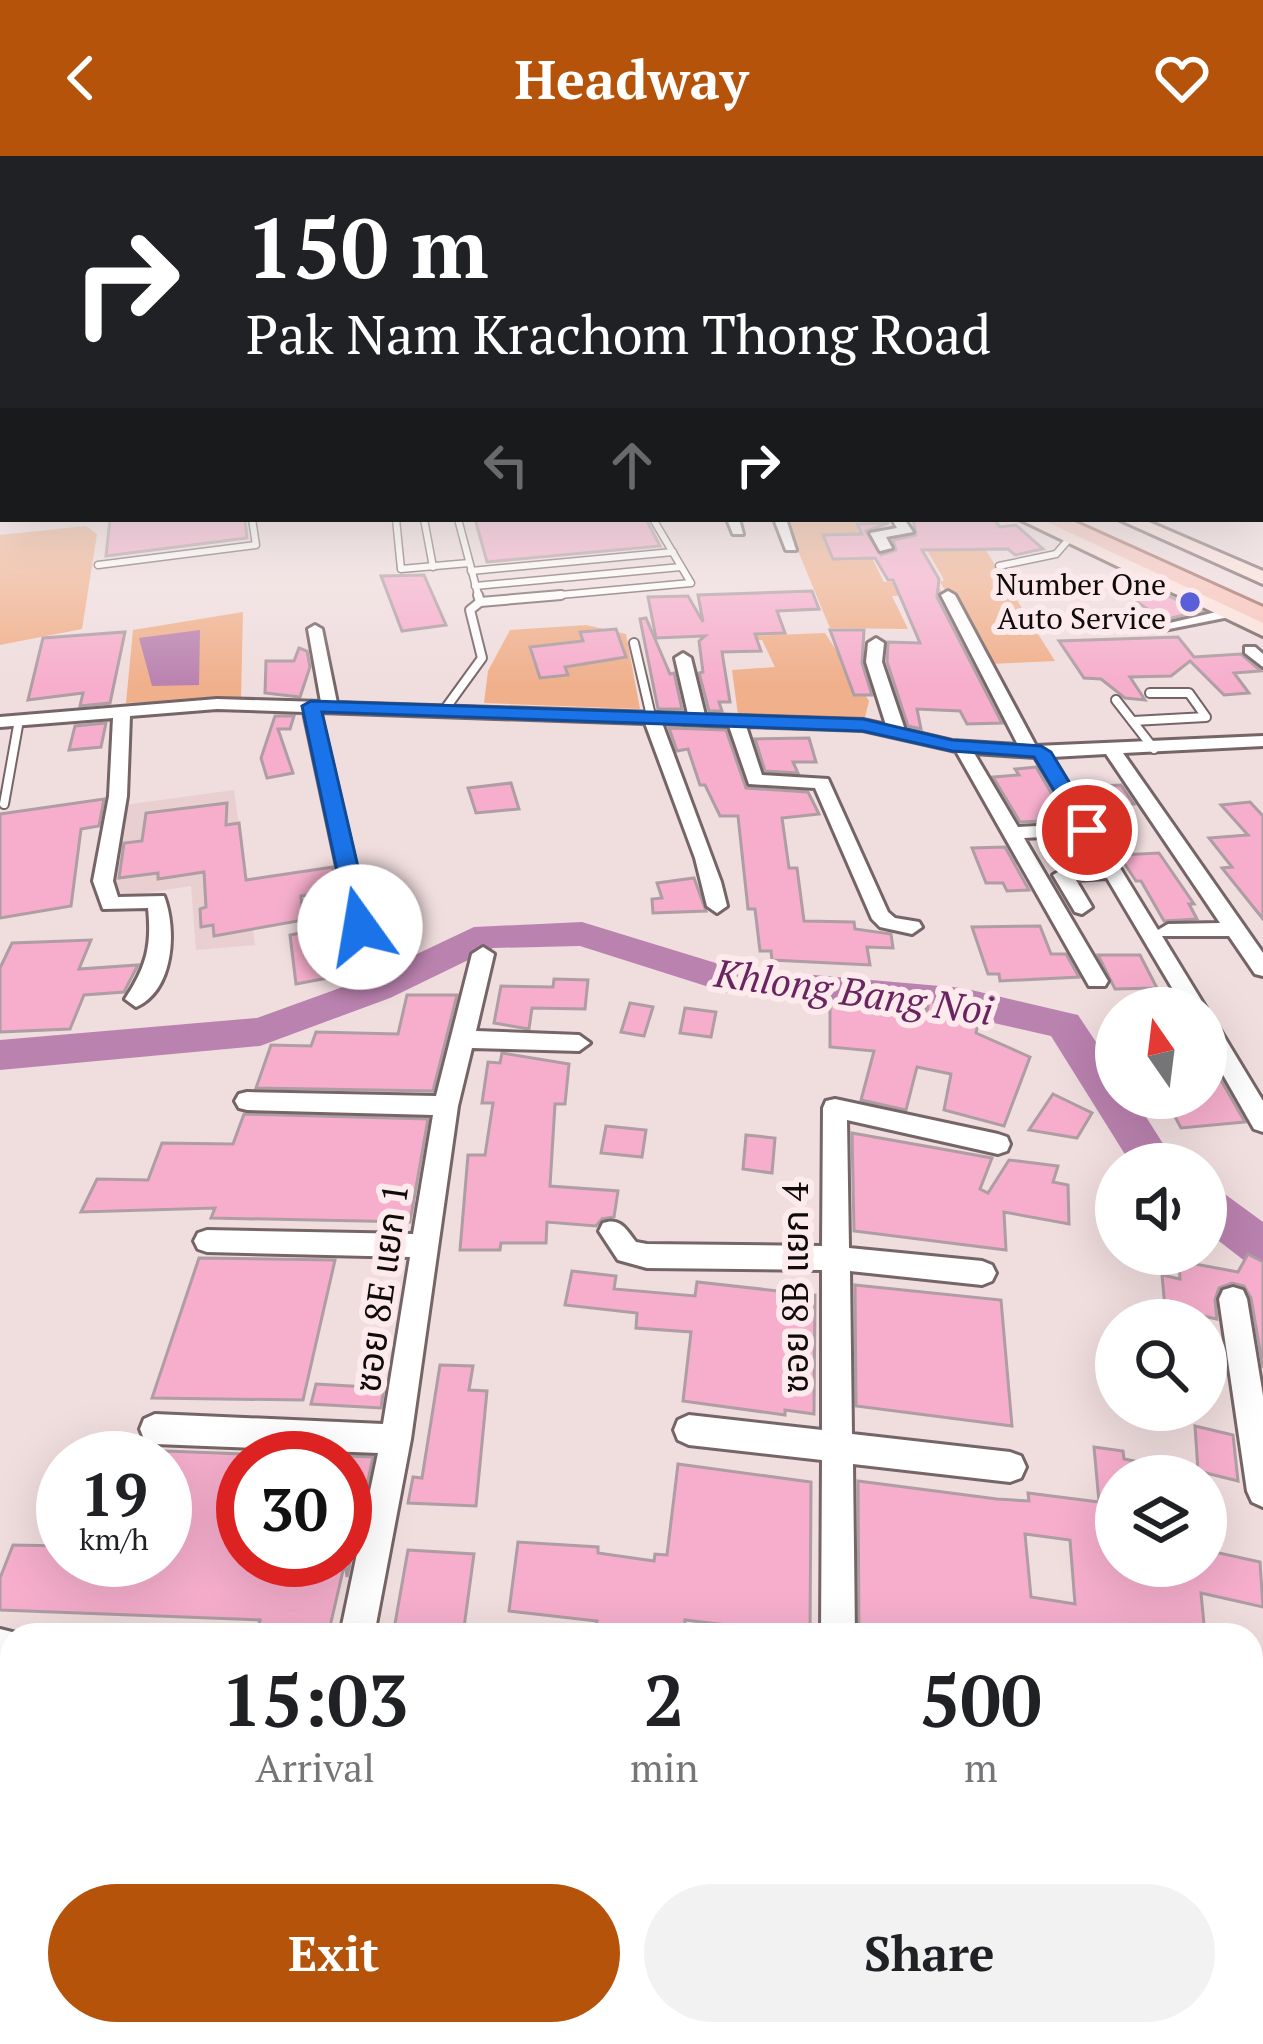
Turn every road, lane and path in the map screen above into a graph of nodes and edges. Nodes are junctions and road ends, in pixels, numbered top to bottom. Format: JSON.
{"nodes":[{"id":1,"x":253,"y":522,"type":"edge"},
{"id":2,"x":397,"y":522,"type":"edge"},
{"id":3,"x":425,"y":522,"type":"edge"},
{"id":4,"x":459,"y":522,"type":"edge"},
{"id":5,"x":655,"y":522,"type":"edge"},
{"id":6,"x":781,"y":522,"type":"edge"},
{"id":7,"x":900,"y":522,"type":"edge"},
{"id":8,"x":1034,"y":522,"type":"edge"},
{"id":9,"x":1059,"y":522,"type":"edge"},
{"id":10,"x":1107,"y":522,"type":"edge"},
{"id":11,"x":1132,"y":522,"type":"edge"},
{"id":12,"x":1069,"y":538,"type":"junction"},
{"id":13,"x":791,"y":547,"type":"dead end"},
{"id":14,"x":885,"y":548,"type":"dead end"},
{"id":15,"x":673,"y":553,"type":"junction"},
{"id":16,"x":98,"y":565,"type":"dead end"},
{"id":17,"x":999,"y":566,"type":"dead end"},
{"id":18,"x":434,"y":567,"type":"junction"},
{"id":19,"x":470,"y":567,"type":"junction"},
{"id":20,"x":681,"y":567,"type":"junction"},
{"id":21,"x":1263,"y":585,"type":"edge"},
{"id":22,"x":476,"y":586,"type":"junction"},
{"id":23,"x":948,"y":595,"type":"dead end"},
{"id":24,"x":480,"y":602,"type":"junction"},
{"id":25,"x":1229,"y":613,"type":"junction"},
{"id":26,"x":1263,"y":616,"type":"edge"},
{"id":27,"x":1164,"y":626,"type":"dead end"},
{"id":28,"x":315,"y":628,"type":"dead end"},
{"id":29,"x":1263,"y":630,"type":"edge"},
{"id":30,"x":634,"y":643,"type":"dead end"},
{"id":31,"x":876,"y":643,"type":"dead end"},
{"id":32,"x":683,"y":658,"type":"dead end"},
{"id":33,"x":1150,"y":693,"type":"dead end"},
{"id":34,"x":1116,"y":700,"type":"dead end"},
{"id":35,"x":321,"y":706,"type":"junction"},
{"id":36,"x":445,"y":709,"type":"junction"},
{"id":37,"x":122,"y":710,"type":"junction"},
{"id":38,"x":735,"y":719,"type":"junction"},
{"id":39,"x":652,"y":720,"type":"junction"},
{"id":40,"x":698,"y":720,"type":"junction"},
{"id":41,"x":9,"y":721,"type":"edge"},
{"id":42,"x":1133,"y":722,"type":"junction"},
{"id":43,"x":897,"y":732,"type":"junction"},
{"id":44,"x":1263,"y":741,"type":"edge"},
{"id":45,"x":962,"y":746,"type":"junction"},
{"id":46,"x":1154,"y":748,"type":"junction"},
{"id":47,"x":1113,"y":751,"type":"junction"},
{"id":48,"x":1036,"y":752,"type":"junction"},
{"id":49,"x":4,"y":804,"type":"dead end"},
{"id":50,"x":1087,"y":830,"type":"junction"},
{"id":51,"x":1011,"y":833,"type":"junction"},
{"id":52,"x":1114,"y":872,"type":"junction"},
{"id":53,"x":717,"y":906,"type":"dead end"},
{"id":54,"x":1082,"y":907,"type":"dead end"},
{"id":55,"x":360,"y":927,"type":"dead end"},
{"id":56,"x":911,"y":927,"type":"dead end"},
{"id":57,"x":1235,"y":929,"type":"junction"},
{"id":58,"x":1168,"y":932,"type":"dead end"},
{"id":59,"x":483,"y":954,"type":"dead end"},
{"id":60,"x":1263,"y":969,"type":"edge"},
{"id":61,"x":1096,"y":981,"type":"dead end"},
{"id":62,"x":1182,"y":987,"type":"edge"},
{"id":63,"x":136,"y":999,"type":"dead end"},
{"id":64,"x":464,"y":1039,"type":"junction"},
{"id":65,"x":580,"y":1043,"type":"dead end"},
{"id":66,"x":1227,"y":1061,"type":"edge"},
{"id":67,"x":247,"y":1101,"type":"dead end"},
{"id":68,"x":446,"y":1106,"type":"junction"},
{"id":69,"x":1263,"y":1122,"type":"edge"},
{"id":70,"x":998,"y":1144,"type":"dead end"},
{"id":71,"x":612,"y":1231,"type":"dead end"},
{"id":72,"x":207,"y":1240,"type":"dead end"},
{"id":73,"x":422,"y":1246,"type":"junction"},
{"id":74,"x":835,"y":1258,"type":"junction"},
{"id":75,"x":982,"y":1273,"type":"dead end"},
{"id":76,"x":1233,"y":1299,"type":"dead end"},
{"id":77,"x":155,"y":1429,"type":"dead end"},
{"id":78,"x":689,"y":1430,"type":"dead end"},
{"id":79,"x":396,"y":1439,"type":"junction"},
{"id":80,"x":834,"y":1448,"type":"junction"},
{"id":81,"x":1010,"y":1467,"type":"dead end"},
{"id":82,"x":1263,"y":1492,"type":"edge"},
{"id":83,"x":359,"y":1623,"type":"edge"},
{"id":84,"x":838,"y":1623,"type":"edge"}],
"edges":[{"from":1,"to":16,"type":"lane"},
{"from":2,"to":18,"type":"lane"},
{"from":3,"to":18,"type":"lane"},
{"from":4,"to":19,"type":"lane"},
{"from":5,"to":15,"type":"lane"},
{"from":6,"to":13,"type":"street"},
{"from":7,"to":14,"type":"street"},
{"from":8,"to":12,"type":"main road"},
{"from":9,"to":26,"type":"main road"},
{"from":10,"to":21,"type":"main road"},
{"from":11,"to":21,"type":"main road"},
{"from":12,"to":17,"type":"lane"},
{"from":12,"to":25,"type":"main road"},
{"from":15,"to":19,"type":"lane"},
{"from":15,"to":20,"type":"lane"},
{"from":18,"to":19,"type":"lane"},
{"from":19,"to":22,"type":"lane"},
{"from":20,"to":22,"type":"lane"},
{"from":20,"to":24,"type":"lane"},
{"from":22,"to":24,"type":"lane"},
{"from":23,"to":48,"type":"street"},
{"from":24,"to":36,"type":"lane"},
{"from":25,"to":27,"type":"street"},
{"from":25,"to":29,"type":"main road"},
{"from":28,"to":35,"type":"street"},
{"from":30,"to":39,"type":"lane"},
{"from":31,"to":43,"type":"street"},
{"from":32,"to":40,"type":"street"},
{"from":33,"to":42,"type":"lane"},
{"from":34,"to":42,"type":"lane"},
{"from":35,"to":36,"type":"street"},
{"from":35,"to":37,"type":"street"},
{"from":35,"to":55,"type":"street"},
{"from":36,"to":39,"type":"street"},
{"from":37,"to":41,"type":"street"},
{"from":37,"to":63,"type":"street"},
{"from":38,"to":40,"type":"street"},
{"from":38,"to":43,"type":"street"},
{"from":38,"to":56,"type":"street"},
{"from":39,"to":40,"type":"street"},
{"from":39,"to":53,"type":"street"},
{"from":41,"to":49,"type":"lane"},
{"from":42,"to":46,"type":"lane"},
{"from":43,"to":45,"type":"street"},
{"from":44,"to":46,"type":"street"},
{"from":45,"to":48,"type":"street"},
{"from":45,"to":51,"type":"street"},
{"from":46,"to":47,"type":"street"},
{"from":47,"to":48,"type":"street"},
{"from":47,"to":57,"type":"street"},
{"from":48,"to":50,"type":"street"},
{"from":50,"to":51,"type":"street"},
{"from":50,"to":52,"type":"street"},
{"from":51,"to":61,"type":"street"},
{"from":52,"to":54,"type":"street"},
{"from":52,"to":62,"type":"street"},
{"from":57,"to":58,"type":"street"},
{"from":57,"to":60,"type":"street"},
{"from":59,"to":64,"type":"street","name":"ซอย 8E แยก 1"},
{"from":64,"to":65,"type":"street"},
{"from":64,"to":68,"type":"street","name":"ซอย 8E แยก 1"},
{"from":66,"to":69,"type":"street"},
{"from":67,"to":68,"type":"street"},
{"from":68,"to":73,"type":"street","name":"ซอย 8E แยก 1"},
{"from":70,"to":74,"type":"street","name":"ซอย 8B แยก 4"},
{"from":71,"to":74,"type":"street"},
{"from":72,"to":73,"type":"street"},
{"from":73,"to":79,"type":"street","name":"ซอย 8E แยก 1"},
{"from":74,"to":75,"type":"street"},
{"from":74,"to":80,"type":"street","name":"ซอย 8B แยก 4"},
{"from":76,"to":82,"type":"street"},
{"from":77,"to":79,"type":"street"},
{"from":78,"to":80,"type":"street"},
{"from":79,"to":83,"type":"street","name":"ซอย 8E แยก 1"},
{"from":80,"to":81,"type":"street"},
{"from":80,"to":84,"type":"street","name":"ซอย 8B แยก 4"}]}
